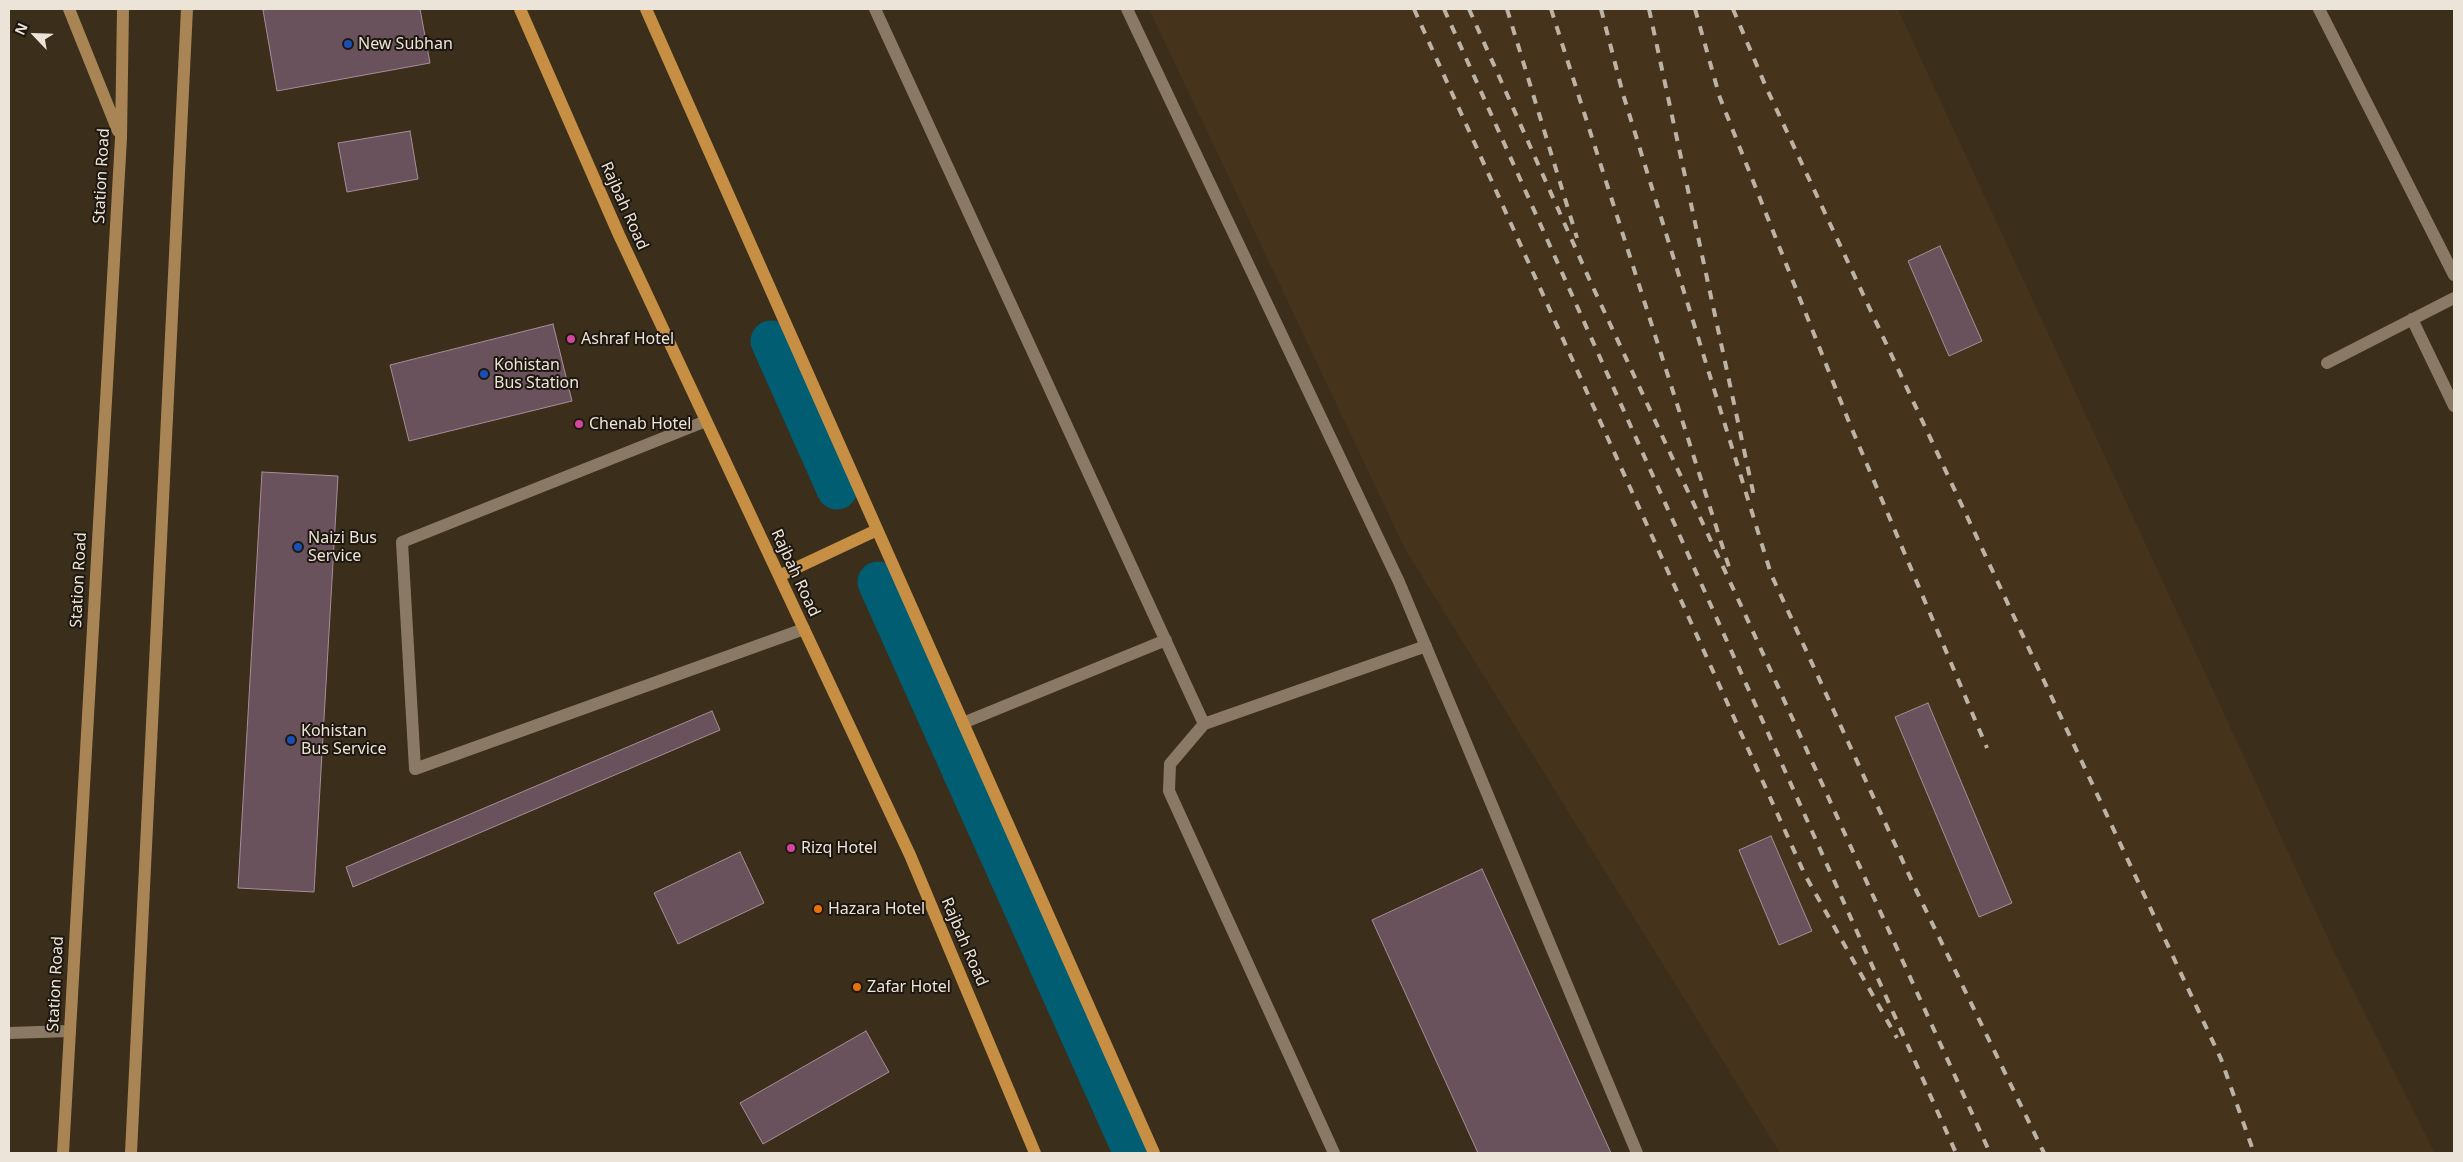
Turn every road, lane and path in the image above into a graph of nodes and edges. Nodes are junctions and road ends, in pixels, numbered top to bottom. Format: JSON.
{"nodes":[{"id":1,"x":68,"y":9,"type":"edge"},
{"id":2,"x":123,"y":9,"type":"edge"},
{"id":3,"x":187,"y":9,"type":"edge"},
{"id":4,"x":520,"y":9,"type":"edge"},
{"id":5,"x":646,"y":9,"type":"edge"},
{"id":6,"x":875,"y":9,"type":"edge"},
{"id":7,"x":1127,"y":9,"type":"edge"},
{"id":8,"x":2319,"y":9,"type":"edge"},
{"id":9,"x":121,"y":138,"type":"junction"},
{"id":10,"x":2454,"y":275,"type":"edge"},
{"id":11,"x":2454,"y":298,"type":"edge"},
{"id":12,"x":2412,"y":319,"type":"junction"},
{"id":13,"x":2327,"y":362,"type":"dead end"},
{"id":14,"x":2454,"y":406,"type":"edge"},
{"id":15,"x":706,"y":421,"type":"junction"},
{"id":16,"x":877,"y":530,"type":"junction"},
{"id":17,"x":779,"y":576,"type":"junction"},
{"id":18,"x":804,"y":629,"type":"junction"},
{"id":19,"x":1166,"y":640,"type":"junction"},
{"id":20,"x":1426,"y":646,"type":"junction"},
{"id":21,"x":963,"y":724,"type":"junction"},
{"id":22,"x":1204,"y":724,"type":"junction"},
{"id":23,"x":70,"y":1031,"type":"junction"},
{"id":24,"x":9,"y":1033,"type":"edge"},
{"id":25,"x":63,"y":1153,"type":"edge"},
{"id":26,"x":131,"y":1153,"type":"edge"},
{"id":27,"x":1035,"y":1153,"type":"edge"},
{"id":28,"x":1154,"y":1153,"type":"edge"},
{"id":29,"x":1334,"y":1153,"type":"edge"},
{"id":30,"x":1637,"y":1153,"type":"edge"}],
"edges":[{"from":1,"to":9,"type":"main road"},
{"from":2,"to":9,"type":"main road","name":"Station Road"},
{"from":3,"to":26,"type":"main road"},
{"from":4,"to":15,"type":"main road","name":"Rajbah Road"},
{"from":5,"to":16,"type":"main road"},
{"from":6,"to":19,"type":"street"},
{"from":7,"to":20,"type":"street"},
{"from":8,"to":10,"type":"street"},
{"from":9,"to":23,"type":"main road","name":"Station Road"},
{"from":11,"to":12,"type":"street"},
{"from":12,"to":13,"type":"street"},
{"from":12,"to":14,"type":"street"},
{"from":15,"to":17,"type":"main road","name":"Rajbah Road"},
{"from":15,"to":18,"type":"street"},
{"from":16,"to":17,"type":"main road"},
{"from":16,"to":21,"type":"main road"},
{"from":17,"to":18,"type":"main road","name":"Rajbah Road"},
{"from":18,"to":27,"type":"main road","name":"Rajbah Road"},
{"from":19,"to":21,"type":"street"},
{"from":19,"to":22,"type":"street"},
{"from":20,"to":22,"type":"street"},
{"from":20,"to":30,"type":"street"},
{"from":21,"to":28,"type":"main road"},
{"from":22,"to":29,"type":"street"},
{"from":23,"to":24,"type":"street"},
{"from":23,"to":25,"type":"main road","name":"Station Road"}]}
